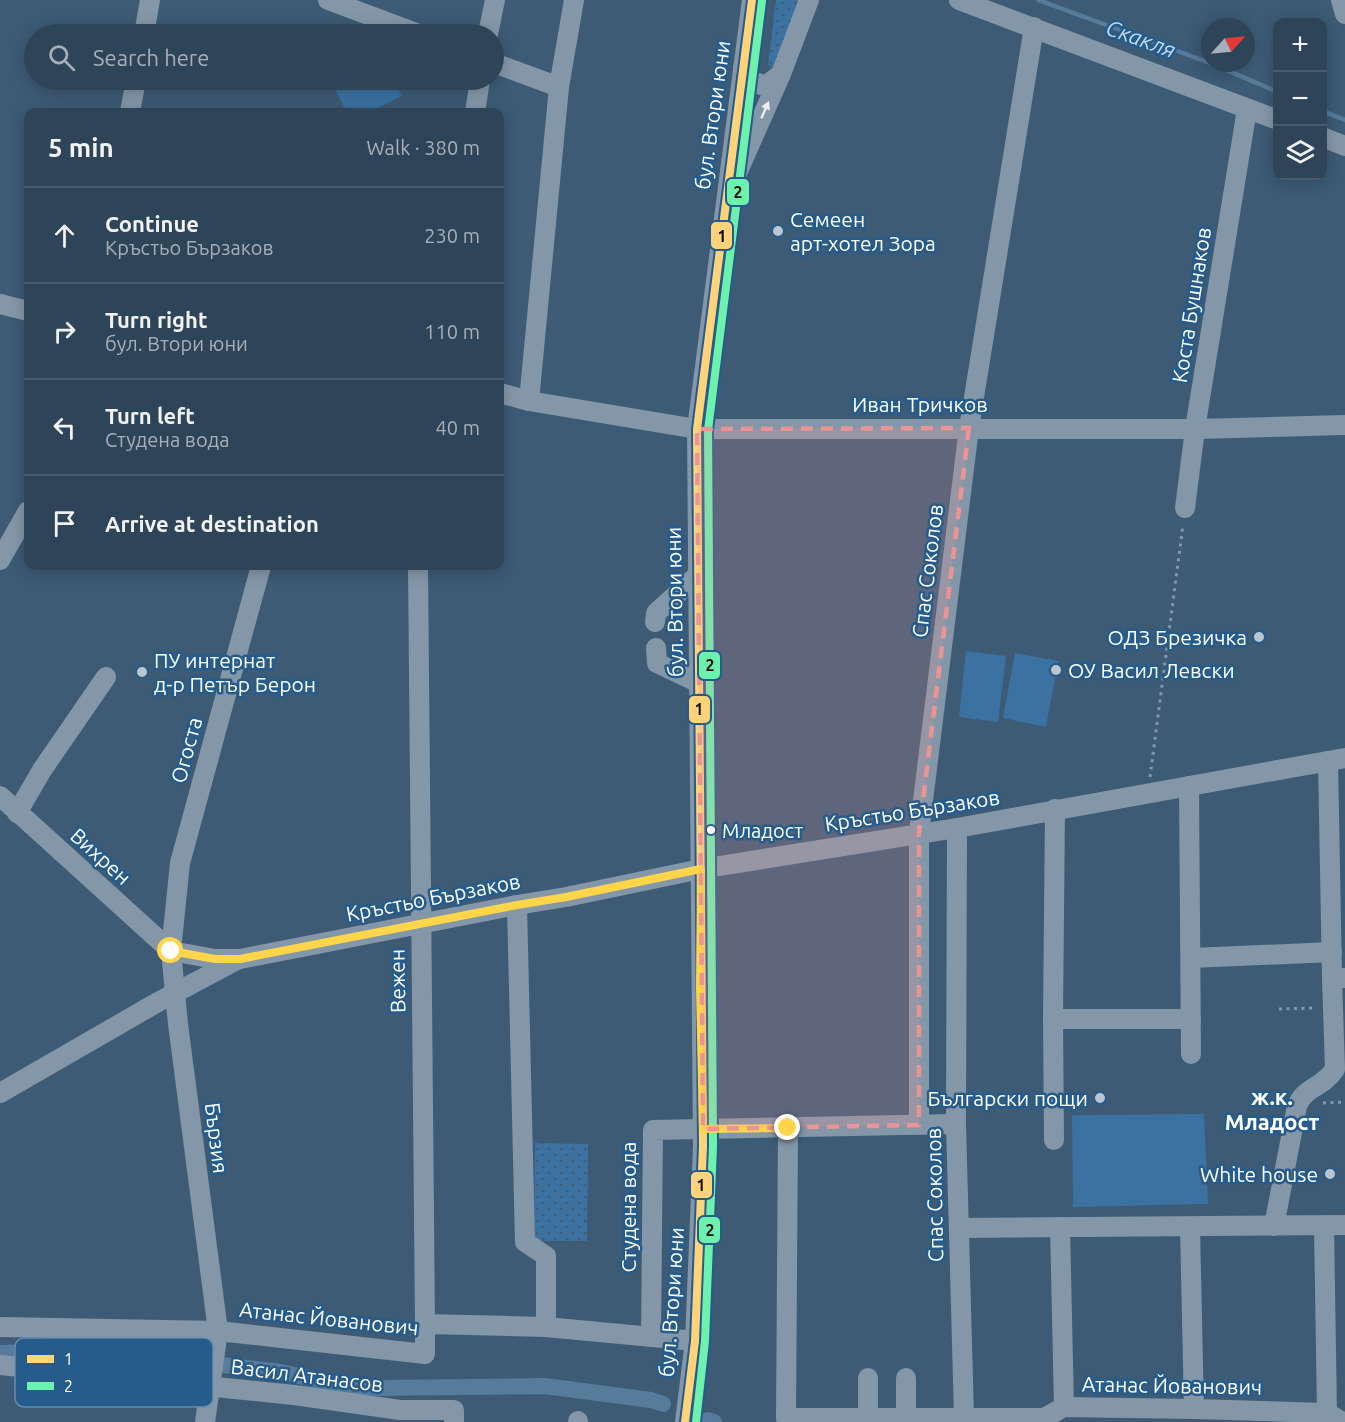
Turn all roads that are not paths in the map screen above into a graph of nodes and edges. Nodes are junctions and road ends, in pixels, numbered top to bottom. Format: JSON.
{"nodes":[{"id":1,"x":150,"y":0,"type":"edge"},
{"id":2,"x":328,"y":0,"type":"edge"},
{"id":3,"x":495,"y":0,"type":"edge"},
{"id":4,"x":574,"y":0,"type":"edge"},
{"id":5,"x":752,"y":0,"type":"edge"},
{"id":6,"x":809,"y":0,"type":"edge"},
{"id":7,"x":959,"y":0,"type":"edge"},
{"id":8,"x":1341,"y":0,"type":"edge"},
{"id":9,"x":1345,"y":14,"type":"edge"},
{"id":10,"x":146,"y":24,"type":"edge"},
{"id":11,"x":392,"y":24,"type":"edge"},
{"id":12,"x":490,"y":24,"type":"edge"},
{"id":13,"x":1034,"y":27,"type":"junction"},
{"id":14,"x":504,"y":67,"type":"edge"},
{"id":15,"x":743,"y":68,"type":"junction"},
{"id":16,"x":781,"y":74,"type":"junction"},
{"id":17,"x":558,"y":87,"type":"junction"},
{"id":18,"x":134,"y":90,"type":"edge"},
{"id":19,"x":478,"y":90,"type":"edge"},
{"id":20,"x":131,"y":108,"type":"edge"},
{"id":21,"x":476,"y":108,"type":"edge"},
{"id":22,"x":1247,"y":109,"type":"junction"},
{"id":23,"x":1273,"y":118,"type":"edge"},
{"id":24,"x":1327,"y":139,"type":"edge"},
{"id":25,"x":1345,"y":146,"type":"edge"},
{"id":26,"x":724,"y":202,"type":"junction"},
{"id":27,"x":0,"y":304,"type":"edge"},
{"id":28,"x":24,"y":310,"type":"edge"},
{"id":29,"x":504,"y":394,"type":"edge"},
{"id":30,"x":529,"y":400,"type":"junction"},
{"id":31,"x":1345,"y":425,"type":"edge"},
{"id":32,"x":969,"y":428,"type":"junction"},
{"id":33,"x":697,"y":429,"type":"junction"},
{"id":34,"x":1195,"y":429,"type":"junction"},
{"id":35,"x":1185,"y":508,"type":"road end"},
{"id":36,"x":24,"y":519,"type":"edge"},
{"id":37,"x":0,"y":560,"type":"edge"},
{"id":38,"x":260,"y":570,"type":"edge"},
{"id":39,"x":418,"y":570,"type":"edge"},
{"id":40,"x":698,"y":575,"type":"junction"},
{"id":41,"x":655,"y":622,"type":"dead end"},
{"id":42,"x":656,"y":648,"type":"dead end"},
{"id":43,"x":106,"y":677,"type":"dead end"},
{"id":44,"x":699,"y":683,"type":"junction"},
{"id":45,"x":1337,"y":759,"type":"edge"},
{"id":46,"x":1188,"y":786,"type":"junction"},
{"id":47,"x":0,"y":796,"type":"edge"},
{"id":48,"x":1054,"y":809,"type":"junction"},
{"id":49,"x":17,"y":813,"type":"junction"},
{"id":50,"x":957,"y":828,"type":"junction"},
{"id":51,"x":919,"y":833,"type":"junction"},
{"id":52,"x":701,"y":869,"type":"junction"},
{"id":53,"x":517,"y":905,"type":"junction"},
{"id":54,"x":420,"y":924,"type":"junction"},
{"id":55,"x":171,"y":951,"type":"junction"},
{"id":56,"x":1332,"y":952,"type":"junction"},
{"id":57,"x":1191,"y":958,"type":"junction"},
{"id":58,"x":240,"y":959,"type":"junction"},
{"id":59,"x":1339,"y":978,"type":"edge"},
{"id":60,"x":175,"y":993,"type":"junction"},
{"id":61,"x":1053,"y":1019,"type":"junction"},
{"id":62,"x":1191,"y":1019,"type":"junction"},
{"id":63,"x":1191,"y":1054,"type":"dead end"},
{"id":64,"x":0,"y":1092,"type":"edge"},
{"id":65,"x":956,"y":1124,"type":"junction"},
{"id":66,"x":919,"y":1125,"type":"junction"},
{"id":67,"x":788,"y":1128,"type":"junction"},
{"id":68,"x":703,"y":1129,"type":"junction"},
{"id":69,"x":1054,"y":1140,"type":"dead end"},
{"id":70,"x":1345,"y":1225,"type":"edge"},
{"id":71,"x":1274,"y":1226,"type":"junction"},
{"id":72,"x":1324,"y":1226,"type":"junction"},
{"id":73,"x":1060,"y":1227,"type":"junction"},
{"id":74,"x":1190,"y":1227,"type":"junction"},
{"id":75,"x":958,"y":1228,"type":"junction"},
{"id":76,"x":425,"y":1324,"type":"junction"},
{"id":77,"x":0,"y":1327,"type":"edge"},
{"id":78,"x":546,"y":1327,"type":"junction"},
{"id":79,"x":218,"y":1331,"type":"junction"},
{"id":80,"x":651,"y":1336,"type":"junction"},
{"id":81,"x":695,"y":1341,"type":"junction"},
{"id":82,"x":0,"y":1365,"type":"edge"},
{"id":83,"x":15,"y":1367,"type":"edge"},
{"id":84,"x":213,"y":1372,"type":"edge"},
{"id":85,"x":868,"y":1378,"type":"dead end"},
{"id":86,"x":906,"y":1378,"type":"dead end"},
{"id":87,"x":213,"y":1388,"type":"edge"},
{"id":88,"x":208,"y":1407,"type":"edge"},
{"id":89,"x":1064,"y":1407,"type":"junction"},
{"id":90,"x":1194,"y":1408,"type":"junction"},
{"id":91,"x":964,"y":1417,"type":"junction"},
{"id":92,"x":1335,"y":1418,"type":"edge"},
{"id":93,"x":868,"y":1419,"type":"junction"},
{"id":94,"x":915,"y":1420,"type":"edge"},
{"id":95,"x":205,"y":1422,"type":"edge"},
{"id":96,"x":454,"y":1422,"type":"edge"},
{"id":97,"x":685,"y":1422,"type":"edge"}],
"edges":[{"from":1,"to":10,"type":"street"},
{"from":2,"to":11,"type":"street"},
{"from":3,"to":12,"type":"street"},
{"from":4,"to":17,"type":"street"},
{"from":5,"to":15,"type":"street","name":"бул. Втори юни"},
{"from":6,"to":16,"type":"street"},
{"from":7,"to":13,"type":"street"},
{"from":8,"to":9,"type":"street"},
{"from":13,"to":22,"type":"street"},
{"from":13,"to":32,"type":"street","name":"Спас Соколов"},
{"from":14,"to":17,"type":"street"},
{"from":15,"to":16,"type":"street"},
{"from":15,"to":26,"type":"street","name":"бул. Втори юни"},
{"from":26,"to":16,"type":"street","one_way":true},
{"from":17,"to":30,"type":"street"},
{"from":18,"to":20,"type":"street"},
{"from":19,"to":21,"type":"street"},
{"from":22,"to":23,"type":"street"},
{"from":22,"to":34,"type":"street","name":"Коста Бушнаков"},
{"from":24,"to":25,"type":"street"},
{"from":26,"to":33,"type":"street","name":"бул. Втори юни"},
{"from":27,"to":28,"type":"street"},
{"from":29,"to":30,"type":"street","name":"Иван Тричков"},
{"from":30,"to":33,"type":"street","name":"Иван Тричков"},
{"from":31,"to":34,"type":"street","name":"Иван Тричков"},
{"from":32,"to":33,"type":"street","name":"Иван Тричков"},
{"from":32,"to":34,"type":"street","name":"Иван Тричков"},
{"from":32,"to":51,"type":"street","name":"Спас Соколов"},
{"from":33,"to":40,"type":"street","name":"бул. Втори юни"},
{"from":34,"to":35,"type":"street","name":"Коста Бушнаков"},
{"from":36,"to":37,"type":"street"},
{"from":38,"to":55,"type":"street","name":"Огоста"},
{"from":39,"to":54,"type":"street","name":"Вежен"},
{"from":40,"to":41,"type":"street"},
{"from":40,"to":44,"type":"street","name":"бул. Втори юни"},
{"from":42,"to":44,"type":"street"},
{"from":43,"to":49,"type":"street"},
{"from":44,"to":52,"type":"street","name":"бул. Втори юни"},
{"from":45,"to":46,"type":"street","name":"Кръстьо Бързаков"},
{"from":45,"to":56,"type":"street"},
{"from":46,"to":48,"type":"street","name":"Кръстьо Бързаков"},
{"from":46,"to":57,"type":"street"},
{"from":47,"to":49,"type":"street","name":"Вихрен"},
{"from":48,"to":50,"type":"street","name":"Кръстьо Бързаков"},
{"from":48,"to":61,"type":"street"},
{"from":49,"to":55,"type":"street","name":"Вихрен"},
{"from":50,"to":51,"type":"street","name":"Кръстьо Бързаков"},
{"from":50,"to":65,"type":"street","name":"Спас Соколов"},
{"from":51,"to":52,"type":"street","name":"Кръстьо Бързаков"},
{"from":51,"to":66,"type":"street","name":"Спас Соколов"},
{"from":52,"to":53,"type":"street","name":"Кръстьо Бързаков"},
{"from":52,"to":68,"type":"street","name":"бул. Втори юни"},
{"from":53,"to":54,"type":"street","name":"Кръстьо Бързаков"},
{"from":53,"to":78,"type":"street"},
{"from":54,"to":58,"type":"street","name":"Кръстьо Бързаков"},
{"from":54,"to":76,"type":"street","name":"Вежен"},
{"from":55,"to":58,"type":"street","name":"Кръстьо Бързаков"},
{"from":55,"to":60,"type":"street","name":"Бързия"},
{"from":56,"to":57,"type":"street"},
{"from":56,"to":59,"type":"street"},
{"from":57,"to":62,"type":"street"},
{"from":58,"to":60,"type":"street","name":"Кръстьо Бързаков"},
{"from":59,"to":71,"type":"street"},
{"from":60,"to":64,"type":"street","name":"Кръстьо Бързаков"},
{"from":60,"to":79,"type":"street","name":"Бързия"},
{"from":61,"to":62,"type":"street"},
{"from":61,"to":69,"type":"street"},
{"from":62,"to":63,"type":"street"},
{"from":65,"to":66,"type":"street","name":"Студена вода"},
{"from":65,"to":75,"type":"street","name":"Спас Соколов"},
{"from":66,"to":67,"type":"street","name":"Студена вода"},
{"from":67,"to":68,"type":"street","name":"Студена вода"},
{"from":67,"to":93,"type":"street","name":"Атанас Йованович"},
{"from":68,"to":80,"type":"street","name":"Студена вода"},
{"from":68,"to":81,"type":"street","name":"бул. Втори юни"},
{"from":70,"to":72,"type":"street"},
{"from":71,"to":72,"type":"street"},
{"from":71,"to":74,"type":"street"},
{"from":72,"to":92,"type":"street"},
{"from":73,"to":74,"type":"street"},
{"from":73,"to":75,"type":"street"},
{"from":73,"to":89,"type":"street"},
{"from":74,"to":90,"type":"street"},
{"from":75,"to":91,"type":"street","name":"Спас Соколов"},
{"from":76,"to":78,"type":"street","name":"Атанас Йованович"},
{"from":76,"to":79,"type":"street","name":"Атанас Йованович"},
{"from":77,"to":79,"type":"street","name":"Атанас Йованович"},
{"from":78,"to":80,"type":"street","name":"Атанас Йованович"},
{"from":79,"to":84,"type":"street","name":"Бързия"},
{"from":80,"to":81,"type":"street","name":"Атанас Йованович"},
{"from":81,"to":97,"type":"street","name":"бул. Втори юни"},
{"from":82,"to":83,"type":"street","name":"Васил Атанасов"},
{"from":85,"to":93,"type":"street"},
{"from":86,"to":94,"type":"street"},
{"from":87,"to":96,"type":"street","name":"Васил Атанасов"},
{"from":88,"to":95,"type":"street","name":"Бързия"},
{"from":89,"to":90,"type":"street","name":"Атанас Йованович"},
{"from":89,"to":91,"type":"street","name":"Атанас Йованович"},
{"from":90,"to":92,"type":"street","name":"Атанас Йованович"},
{"from":91,"to":94,"type":"street","name":"Атанас Йованович"},
{"from":93,"to":94,"type":"street","name":"Атанас Йованович"}]}
